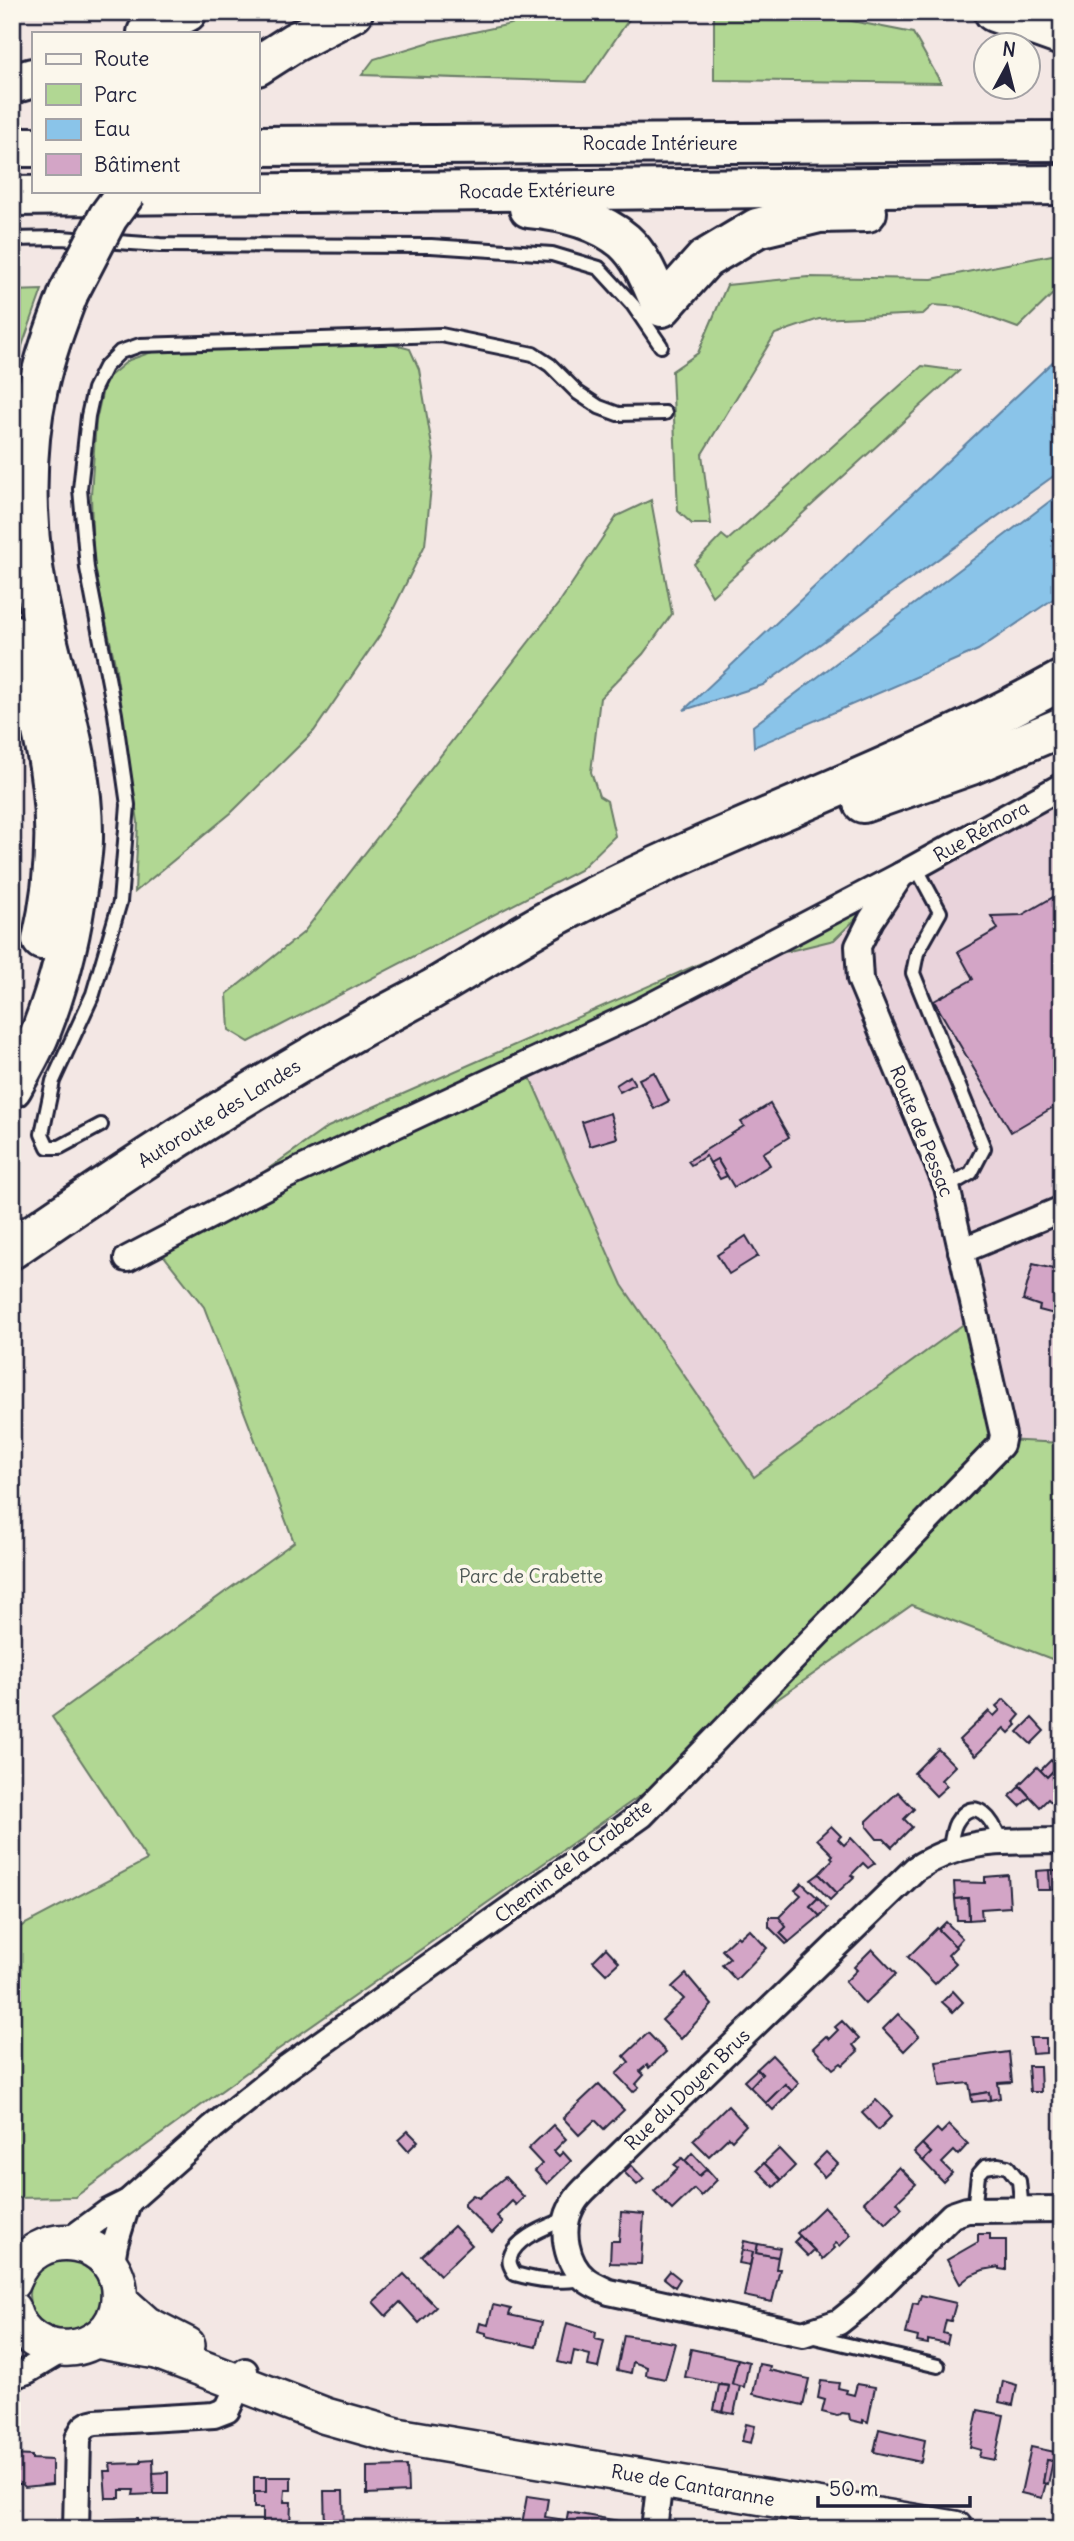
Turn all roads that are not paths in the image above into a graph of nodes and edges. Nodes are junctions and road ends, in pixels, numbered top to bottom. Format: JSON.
{"nodes":[{"id":1,"x":187,"y":12,"type":"edge"},
{"id":2,"x":353,"y":12,"type":"edge"},
{"id":3,"x":994,"y":12,"type":"edge"},
{"id":4,"x":149,"y":32,"type":"edge"},
{"id":5,"x":1062,"y":36,"type":"edge"},
{"id":6,"x":259,"y":65,"type":"edge"},
{"id":7,"x":32,"y":78,"type":"edge"},
{"id":8,"x":12,"y":84,"type":"edge"},
{"id":9,"x":1062,"y":141,"type":"edge"},
{"id":10,"x":259,"y":146,"type":"edge"},
{"id":11,"x":12,"y":147,"type":"edge"},
{"id":12,"x":32,"y":147,"type":"edge"},
{"id":13,"x":1062,"y":185,"type":"edge"},
{"id":14,"x":126,"y":192,"type":"edge"},
{"id":15,"x":255,"y":193,"type":"junction"},
{"id":16,"x":12,"y":196,"type":"edge"},
{"id":17,"x":1062,"y":207,"type":"edge"},
{"id":18,"x":12,"y":239,"type":"edge"},
{"id":19,"x":662,"y":346,"type":"dead end"},
{"id":20,"x":665,"y":413,"type":"dead end"},
{"id":21,"x":12,"y":634,"type":"edge"},
{"id":22,"x":1062,"y":680,"type":"edge"},
{"id":23,"x":1062,"y":727,"type":"edge"},
{"id":24,"x":1062,"y":786,"type":"edge"},
{"id":25,"x":909,"y":871,"type":"junction"},
{"id":26,"x":433,"y":989,"type":"junction"},
{"id":27,"x":12,"y":1035,"type":"edge"},
{"id":28,"x":12,"y":1088,"type":"edge"},
{"id":29,"x":101,"y":1125,"type":"dead end"},
{"id":30,"x":947,"y":1187,"type":"junction"},
{"id":31,"x":1062,"y":1209,"type":"edge"},
{"id":32,"x":12,"y":1249,"type":"edge"},
{"id":33,"x":961,"y":1251,"type":"junction"},
{"id":34,"x":127,"y":1259,"type":"dead end"},
{"id":35,"x":1003,"y":1441,"type":"joint"},
{"id":36,"x":1062,"y":1841,"type":"edge"},
{"id":37,"x":1000,"y":1842,"type":"junction"},
{"id":38,"x":950,"y":1850,"type":"junction"},
{"id":39,"x":128,"y":2202,"type":"junction"},
{"id":40,"x":1062,"y":2209,"type":"edge"},
{"id":41,"x":974,"y":2210,"type":"junction"},
{"id":42,"x":1022,"y":2210,"type":"junction"},
{"id":43,"x":567,"y":2218,"type":"junction"},
{"id":44,"x":38,"y":2247,"type":"edge"},
{"id":45,"x":585,"y":2279,"type":"junction"},
{"id":46,"x":115,"y":2283,"type":"junction"},
{"id":47,"x":13,"y":2309,"type":"edge"},
{"id":48,"x":803,"y":2334,"type":"junction"},
{"id":49,"x":96,"y":2340,"type":"junction"},
{"id":50,"x":62,"y":2350,"type":"junction"},
{"id":51,"x":938,"y":2366,"type":"dead end"},
{"id":52,"x":12,"y":2376,"type":"edge"},
{"id":53,"x":242,"y":2377,"type":"junction"},
{"id":54,"x":660,"y":2480,"type":"junction"},
{"id":55,"x":76,"y":2529,"type":"edge"},
{"id":56,"x":654,"y":2529,"type":"edge"},
{"id":57,"x":955,"y":2529,"type":"edge"}],
"edges":[{"from":1,"to":4,"type":"highway"},
{"from":2,"to":6,"type":"highway"},
{"from":3,"to":5,"type":"highway"},
{"from":7,"to":8,"type":"highway"},
{"from":9,"to":10,"type":"highway","name":"Rocade Intérieure"},
{"from":11,"to":12,"type":"highway"},
{"from":13,"to":15,"type":"highway","name":"Rocade Extérieure"},
{"from":14,"to":28,"type":"highway","bridge":true},
{"from":15,"to":16,"type":"highway","name":"Rocade Extérieure"},
{"from":15,"to":17,"type":"highway"},
{"from":18,"to":19,"type":"lane"},
{"from":20,"to":29,"type":"lane"},
{"from":21,"to":27,"type":"highway"},
{"from":22,"to":26,"type":"highway"},
{"from":23,"to":26,"type":"highway"},
{"from":24,"to":25,"type":"street","name":"Rue Rémora"},
{"from":25,"to":30,"type":"street","name":"Route de Pessac"},
{"from":25,"to":30,"type":"lane"},
{"from":25,"to":34,"type":"street","name":"Rue Rémora"},
{"from":26,"to":32,"type":"highway","name":"Autoroute des Landes"},
{"from":30,"to":33,"type":"street","name":"Route de Pessac"},
{"from":31,"to":33,"type":"street"},
{"from":33,"to":35,"type":"street","name":"Route de Pessac"},
{"from":35,"to":39,"type":"street","name":"Chemin de la Crabette"},
{"from":36,"to":37,"type":"street","name":"Rue du Doyen Brus"},
{"from":37,"to":38,"type":"street","name":"Rue du Doyen Brus"},
{"from":37,"to":38,"type":"lane"},
{"from":38,"to":43,"type":"street","name":"Rue du Doyen Brus"},
{"from":39,"to":44,"type":"street","name":"Chemin de la Crabette"},
{"from":39,"to":46,"type":"street"},
{"from":40,"to":42,"type":"street"},
{"from":41,"to":42,"type":"street"},
{"from":41,"to":42,"type":"lane"},
{"from":41,"to":48,"type":"street"},
{"from":43,"to":45,"type":"street"},
{"from":43,"to":45,"type":"lane"},
{"from":44,"to":46,"type":"street"},
{"from":44,"to":47,"type":"street"},
{"from":45,"to":48,"type":"street"},
{"from":46,"to":49,"type":"street"},
{"from":46,"to":53,"type":"street","name":"Rue de Cantaranne"},
{"from":47,"to":50,"type":"street"},
{"from":48,"to":51,"type":"lane"},
{"from":49,"to":50,"type":"street"},
{"from":49,"to":53,"type":"street","name":"Rue de Cantaranne"},
{"from":50,"to":52,"type":"street"},
{"from":53,"to":54,"type":"street","name":"Rue de Cantaranne"},
{"from":53,"to":55,"type":"street"},
{"from":54,"to":56,"type":"street"},
{"from":54,"to":57,"type":"street","name":"Rue de Cantaranne"}]}
